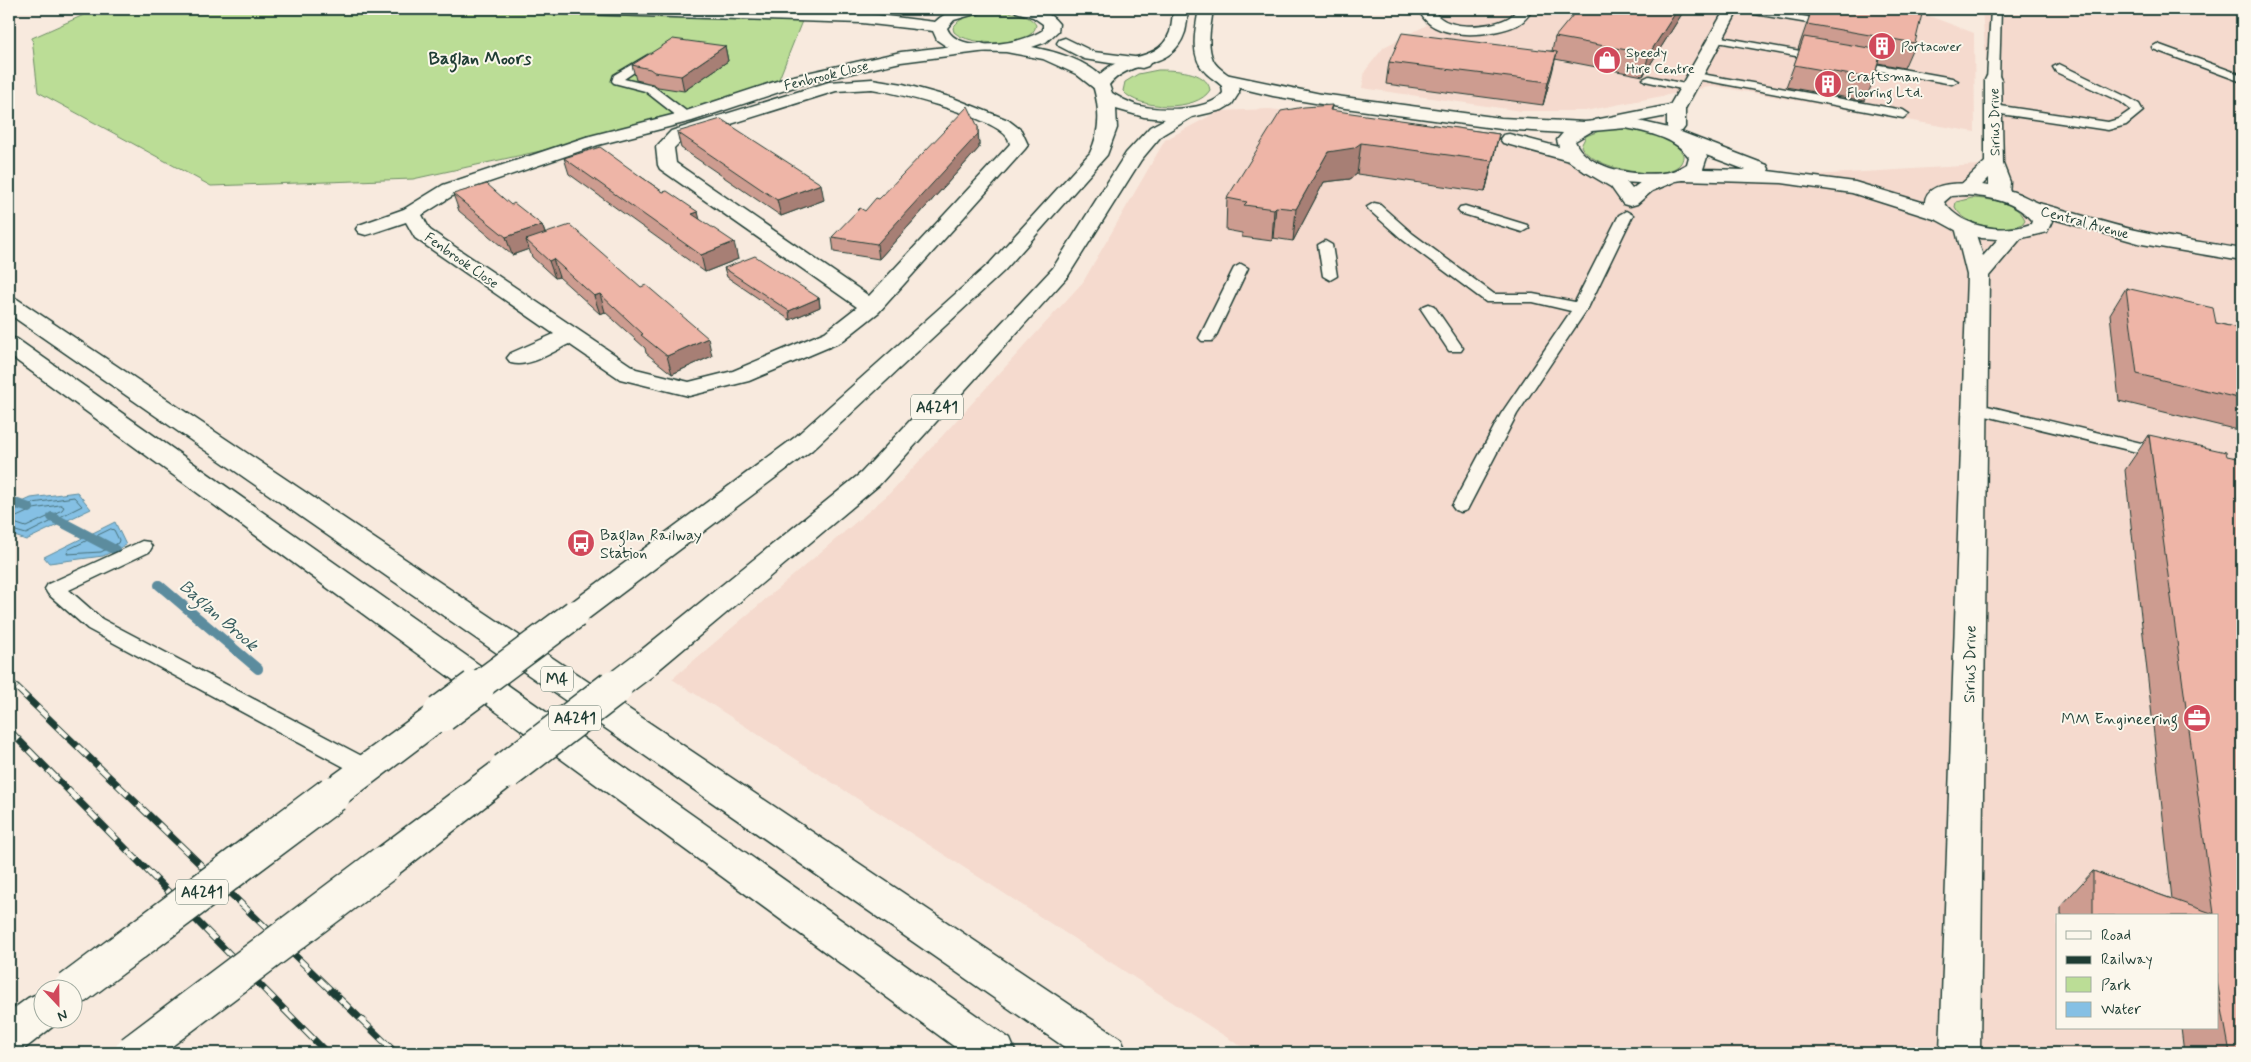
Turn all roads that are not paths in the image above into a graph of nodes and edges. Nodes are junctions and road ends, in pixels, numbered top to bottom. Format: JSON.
{"nodes":[{"id":1,"x":546,"y":9,"type":"edge"},
{"id":2,"x":977,"y":9,"type":"edge"},
{"id":3,"x":1021,"y":9,"type":"edge"},
{"id":4,"x":1059,"y":9,"type":"edge"},
{"id":5,"x":1181,"y":9,"type":"edge"},
{"id":6,"x":1206,"y":9,"type":"edge"},
{"id":7,"x":1426,"y":9,"type":"edge"},
{"id":8,"x":1526,"y":9,"type":"edge"},
{"id":9,"x":1732,"y":9,"type":"edge"},
{"id":10,"x":1742,"y":9,"type":"edge"},
{"id":11,"x":1983,"y":9,"type":"edge"},
{"id":12,"x":1996,"y":11,"type":"edge"},
{"id":13,"x":958,"y":13,"type":"junction"},
{"id":14,"x":862,"y":18,"type":"junction"},
{"id":15,"x":1808,"y":20,"type":"edge"},
{"id":16,"x":1048,"y":24,"type":"junction"},
{"id":17,"x":941,"y":32,"type":"junction"},
{"id":18,"x":1716,"y":40,"type":"junction"},
{"id":19,"x":2157,"y":47,"type":"dead end"},
{"id":20,"x":981,"y":48,"type":"junction"},
{"id":21,"x":1006,"y":48,"type":"junction"},
{"id":22,"x":901,"y":57,"type":"junction"},
{"id":23,"x":648,"y":58,"type":"edge"},
{"id":24,"x":1142,"y":63,"type":"junction"},
{"id":25,"x":2058,"y":67,"type":"dead end"},
{"id":26,"x":1225,"y":79,"type":"junction"},
{"id":27,"x":1648,"y":79,"type":"dead end"},
{"id":28,"x":2242,"y":79,"type":"edge"},
{"id":29,"x":1993,"y":80,"type":"joint"},
{"id":30,"x":1952,"y":81,"type":"dead end"},
{"id":31,"x":1693,"y":82,"type":"junction"},
{"id":32,"x":1103,"y":90,"type":"junction"},
{"id":33,"x":1219,"y":104,"type":"junction"},
{"id":34,"x":1676,"y":109,"type":"junction"},
{"id":35,"x":1994,"y":109,"type":"junction"},
{"id":36,"x":1187,"y":113,"type":"junction"},
{"id":37,"x":1903,"y":114,"type":"dead end"},
{"id":38,"x":686,"y":116,"type":"junction"},
{"id":39,"x":1593,"y":125,"type":"junction"},
{"id":40,"x":1677,"y":137,"type":"junction"},
{"id":41,"x":1583,"y":162,"type":"junction"},
{"id":42,"x":1994,"y":164,"type":"junction"},
{"id":43,"x":1675,"y":176,"type":"junction"},
{"id":44,"x":1782,"y":177,"type":"junction"},
{"id":45,"x":1855,"y":188,"type":"junction"},
{"id":46,"x":1958,"y":190,"type":"junction"},
{"id":47,"x":1999,"y":194,"type":"junction"},
{"id":48,"x":2028,"y":206,"type":"junction"},
{"id":49,"x":1628,"y":207,"type":"junction"},
{"id":50,"x":1374,"y":208,"type":"dead end"},
{"id":51,"x":1464,"y":210,"type":"dead end"},
{"id":52,"x":411,"y":213,"type":"junction"},
{"id":53,"x":1942,"y":215,"type":"junction"},
{"id":54,"x":1965,"y":227,"type":"junction"},
{"id":55,"x":1522,"y":228,"type":"dead end"},
{"id":56,"x":366,"y":229,"type":"dead end"},
{"id":57,"x":2021,"y":235,"type":"junction"},
{"id":58,"x":2142,"y":238,"type":"junction"},
{"id":59,"x":1325,"y":245,"type":"dead end"},
{"id":60,"x":2242,"y":254,"type":"edge"},
{"id":61,"x":1241,"y":268,"type":"dead end"},
{"id":62,"x":1978,"y":275,"type":"junction"},
{"id":63,"x":1330,"y":276,"type":"dead end"},
{"id":64,"x":9,"y":304,"type":"edge"},
{"id":65,"x":871,"y":306,"type":"junction"},
{"id":66,"x":1580,"y":308,"type":"junction"},
{"id":67,"x":1429,"y":309,"type":"dead end"},
{"id":68,"x":571,"y":335,"type":"junction"},
{"id":69,"x":1207,"y":338,"type":"dead end"},
{"id":70,"x":9,"y":344,"type":"edge"},
{"id":71,"x":1456,"y":348,"type":"dead end"},
{"id":72,"x":519,"y":358,"type":"dead end"},
{"id":73,"x":1975,"y":408,"type":"junction"},
{"id":74,"x":2184,"y":458,"type":"edge"},
{"id":75,"x":1461,"y":506,"type":"dead end"},
{"id":76,"x":142,"y":547,"type":"dead end"},
{"id":77,"x":367,"y":769,"type":"junction"},
{"id":78,"x":82,"y":982,"type":"edge"},
{"id":79,"x":134,"y":1053,"type":"edge"},
{"id":80,"x":996,"y":1053,"type":"edge"},
{"id":81,"x":1107,"y":1053,"type":"edge"},
{"id":82,"x":1960,"y":1053,"type":"edge"}],
"edges":[{"from":1,"to":14,"type":"main road"},
{"from":2,"to":13,"type":"main road"},
{"from":3,"to":16,"type":"main road"},
{"from":4,"to":16,"type":"main road"},
{"from":5,"to":24,"type":"main road"},
{"from":6,"to":26,"type":"main road"},
{"from":7,"to":8,"type":"main road"},
{"from":9,"to":18,"type":"main road"},
{"from":10,"to":15,"type":"lane"},
{"from":11,"to":12,"type":"lane"},
{"from":12,"to":29,"type":"lane"},
{"from":13,"to":14,"type":"main road"},
{"from":13,"to":17,"type":"main road","name":"Fenbrook Close"},
{"from":14,"to":17,"type":"main road"},
{"from":16,"to":21,"type":"main road"},
{"from":16,"to":24,"type":"main road"},
{"from":17,"to":20,"type":"main road"},
{"from":17,"to":22,"type":"main road","name":"Fenbrook Close"},
{"from":18,"to":30,"type":"lane"},
{"from":18,"to":31,"type":"main road"},
{"from":19,"to":28,"type":"lane"},
{"from":20,"to":21,"type":"main road"},
{"from":20,"to":22,"type":"main road","name":"Fenbrook Close"},
{"from":21,"to":32,"type":"main road"},
{"from":22,"to":38,"type":"main road","name":"Fenbrook Close"},
{"from":23,"to":38,"type":"lane"},
{"from":24,"to":32,"type":"main road"},
{"from":25,"to":35,"type":"lane"},
{"from":26,"to":33,"type":"main road"},
{"from":26,"to":39,"type":"main road"},
{"from":27,"to":31,"type":"lane"},
{"from":29,"to":35,"type":"main road","name":"Sirius Drive"},
{"from":31,"to":34,"type":"main road"},
{"from":31,"to":37,"type":"lane"},
{"from":32,"to":36,"type":"main road","number":"A4241"},
{"from":32,"to":77,"type":"main road","number":"A4241","bridge":true},
{"from":33,"to":36,"type":"main road","number":"A4241"},
{"from":33,"to":41,"type":"main road"},
{"from":34,"to":39,"type":"main road"},
{"from":34,"to":40,"type":"main road"},
{"from":35,"to":42,"type":"main road","name":"Sirius Drive"},
{"from":36,"to":79,"type":"main road","number":"A4241","bridge":true},
{"from":38,"to":52,"type":"main road","name":"Fenbrook Close"},
{"from":39,"to":40,"type":"main road"},
{"from":39,"to":41,"type":"main road"},
{"from":40,"to":43,"type":"main road"},
{"from":40,"to":44,"type":"main road"},
{"from":41,"to":43,"type":"main road"},
{"from":41,"to":49,"type":"main road"},
{"from":42,"to":46,"type":"main road","name":"Sirius Drive"},
{"from":42,"to":47,"type":"main road","name":"Sirius Drive"},
{"from":43,"to":44,"type":"main road"},
{"from":43,"to":49,"type":"main road"},
{"from":44,"to":45,"type":"main road"},
{"from":45,"to":46,"type":"main road","name":"Central Avenue"},
{"from":45,"to":53,"type":"main road","name":"Central Avenue"},
{"from":46,"to":47,"type":"main road","name":"Central Avenue"},
{"from":46,"to":53,"type":"main road","name":"Sirius Drive"},
{"from":47,"to":48,"type":"main road","name":"Central Avenue"},
{"from":48,"to":57,"type":"main road"},
{"from":48,"to":58,"type":"main road","name":"Central Avenue"},
{"from":49,"to":66,"type":"lane"},
{"from":50,"to":66,"type":"lane"},
{"from":51,"to":55,"type":"lane"},
{"from":52,"to":56,"type":"main road"},
{"from":52,"to":68,"type":"main road","name":"Fenbrook Close"},
{"from":53,"to":54,"type":"main road","name":"Central Avenue"},
{"from":54,"to":57,"type":"main road","name":"Central Avenue"},
{"from":54,"to":62,"type":"main road","name":"Sirius Drive"},
{"from":57,"to":58,"type":"main road","name":"Central Avenue"},
{"from":57,"to":62,"type":"main road"},
{"from":58,"to":60,"type":"main road","name":"Central Avenue"},
{"from":59,"to":63,"type":"lane"},
{"from":61,"to":69,"type":"lane"},
{"from":62,"to":73,"type":"main road","name":"Sirius Drive"},
{"from":64,"to":81,"type":"main road","number":"M4"},
{"from":65,"to":65,"type":"main road","name":"Fenbrook Close"},
{"from":65,"to":68,"type":"main road","name":"Fenbrook Close"},
{"from":66,"to":75,"type":"lane"},
{"from":67,"to":71,"type":"lane"},
{"from":68,"to":72,"type":"main road"},
{"from":70,"to":80,"type":"main road"},
{"from":73,"to":74,"type":"lane"},
{"from":73,"to":82,"type":"main road","name":"Sirius Drive"},
{"from":76,"to":77,"type":"lane"},
{"from":77,"to":78,"type":"main road","number":"A4241","bridge":true}]}
